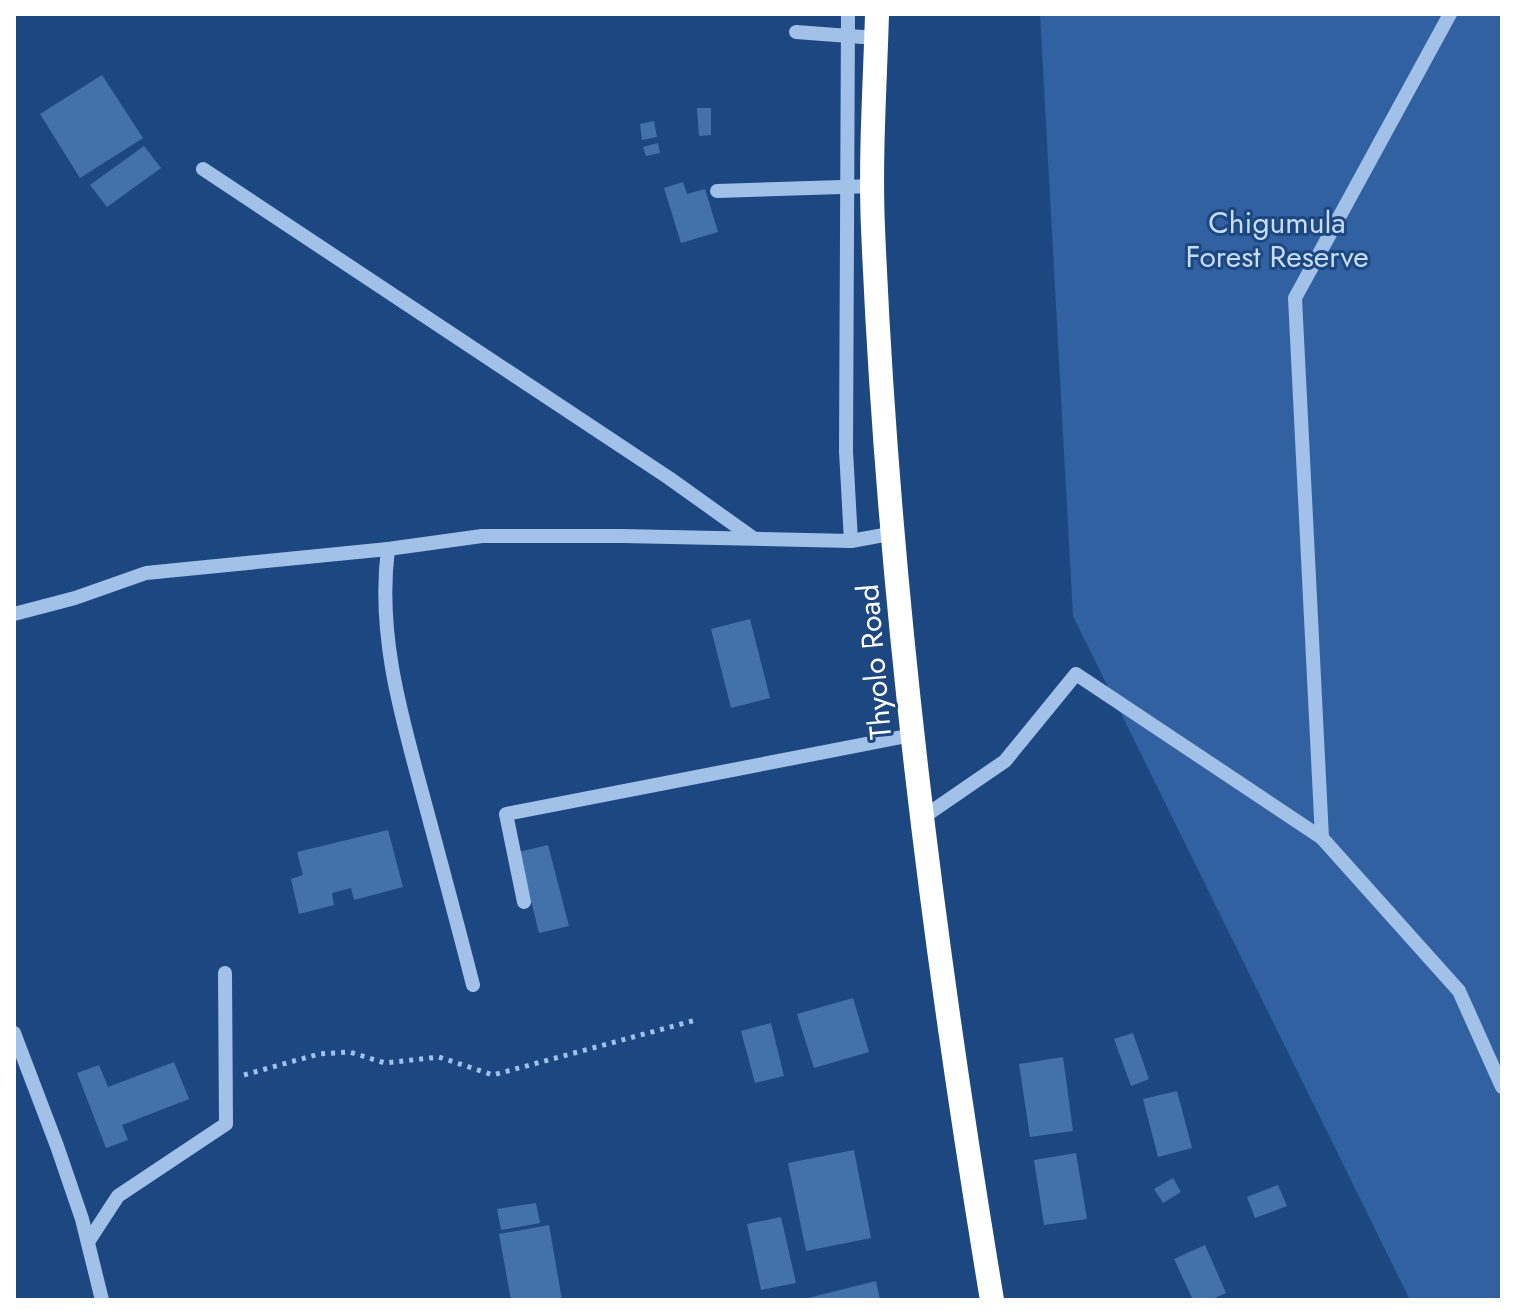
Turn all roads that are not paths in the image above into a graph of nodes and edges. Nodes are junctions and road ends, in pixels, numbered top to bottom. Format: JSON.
{"nodes":[{"id":1,"x":848,"y":14,"type":"edge"},
{"id":2,"x":1450,"y":14,"type":"edge"},
{"id":3,"x":877,"y":26,"type":"edge"},
{"id":4,"x":796,"y":32,"type":"dead end"},
{"id":5,"x":848,"y":36,"type":"junction"},
{"id":6,"x":203,"y":169,"type":"dead end"},
{"id":7,"x":874,"y":186,"type":"junction"},
{"id":8,"x":846,"y":187,"type":"junction"},
{"id":9,"x":717,"y":191,"type":"dead end"},
{"id":10,"x":895,"y":533,"type":"junction"},
{"id":11,"x":753,"y":539,"type":"junction"},
{"id":12,"x":851,"y":541,"type":"junction"},
{"id":13,"x":388,"y":549,"type":"junction"},
{"id":14,"x":14,"y":614,"type":"edge"},
{"id":15,"x":912,"y":735,"type":"junction"},
{"id":16,"x":922,"y":818,"type":"junction"},
{"id":17,"x":1322,"y":838,"type":"junction"},
{"id":18,"x":524,"y":902,"type":"dead end"},
{"id":19,"x":225,"y":973,"type":"dead end"},
{"id":20,"x":473,"y":985,"type":"dead end"},
{"id":21,"x":14,"y":1033,"type":"edge"},
{"id":22,"x":1502,"y":1087,"type":"edge"},
{"id":23,"x":88,"y":1242,"type":"junction"},
{"id":24,"x":102,"y":1300,"type":"edge"},
{"id":25,"x":992,"y":1300,"type":"edge"}],
"edges":[{"from":1,"to":5,"type":"street"},
{"from":2,"to":17,"type":"street"},
{"from":3,"to":5,"type":"street"},
{"from":3,"to":7,"type":"highway","name":"Thyolo Road"},
{"from":4,"to":5,"type":"street"},
{"from":5,"to":8,"type":"street"},
{"from":6,"to":11,"type":"street"},
{"from":7,"to":8,"type":"street"},
{"from":7,"to":10,"type":"highway","name":"Thyolo Road"},
{"from":8,"to":9,"type":"street"},
{"from":8,"to":12,"type":"street"},
{"from":10,"to":12,"type":"street"},
{"from":10,"to":15,"type":"highway","name":"Thyolo Road"},
{"from":11,"to":12,"type":"street"},
{"from":11,"to":13,"type":"street"},
{"from":13,"to":14,"type":"street"},
{"from":13,"to":20,"type":"street"},
{"from":15,"to":16,"type":"highway","name":"Thyolo Road"},
{"from":15,"to":18,"type":"street"},
{"from":16,"to":17,"type":"street"},
{"from":16,"to":25,"type":"highway","name":"Thyolo Road"},
{"from":17,"to":22,"type":"street"},
{"from":19,"to":23,"type":"street"},
{"from":21,"to":23,"type":"street"},
{"from":23,"to":24,"type":"street"}]}
